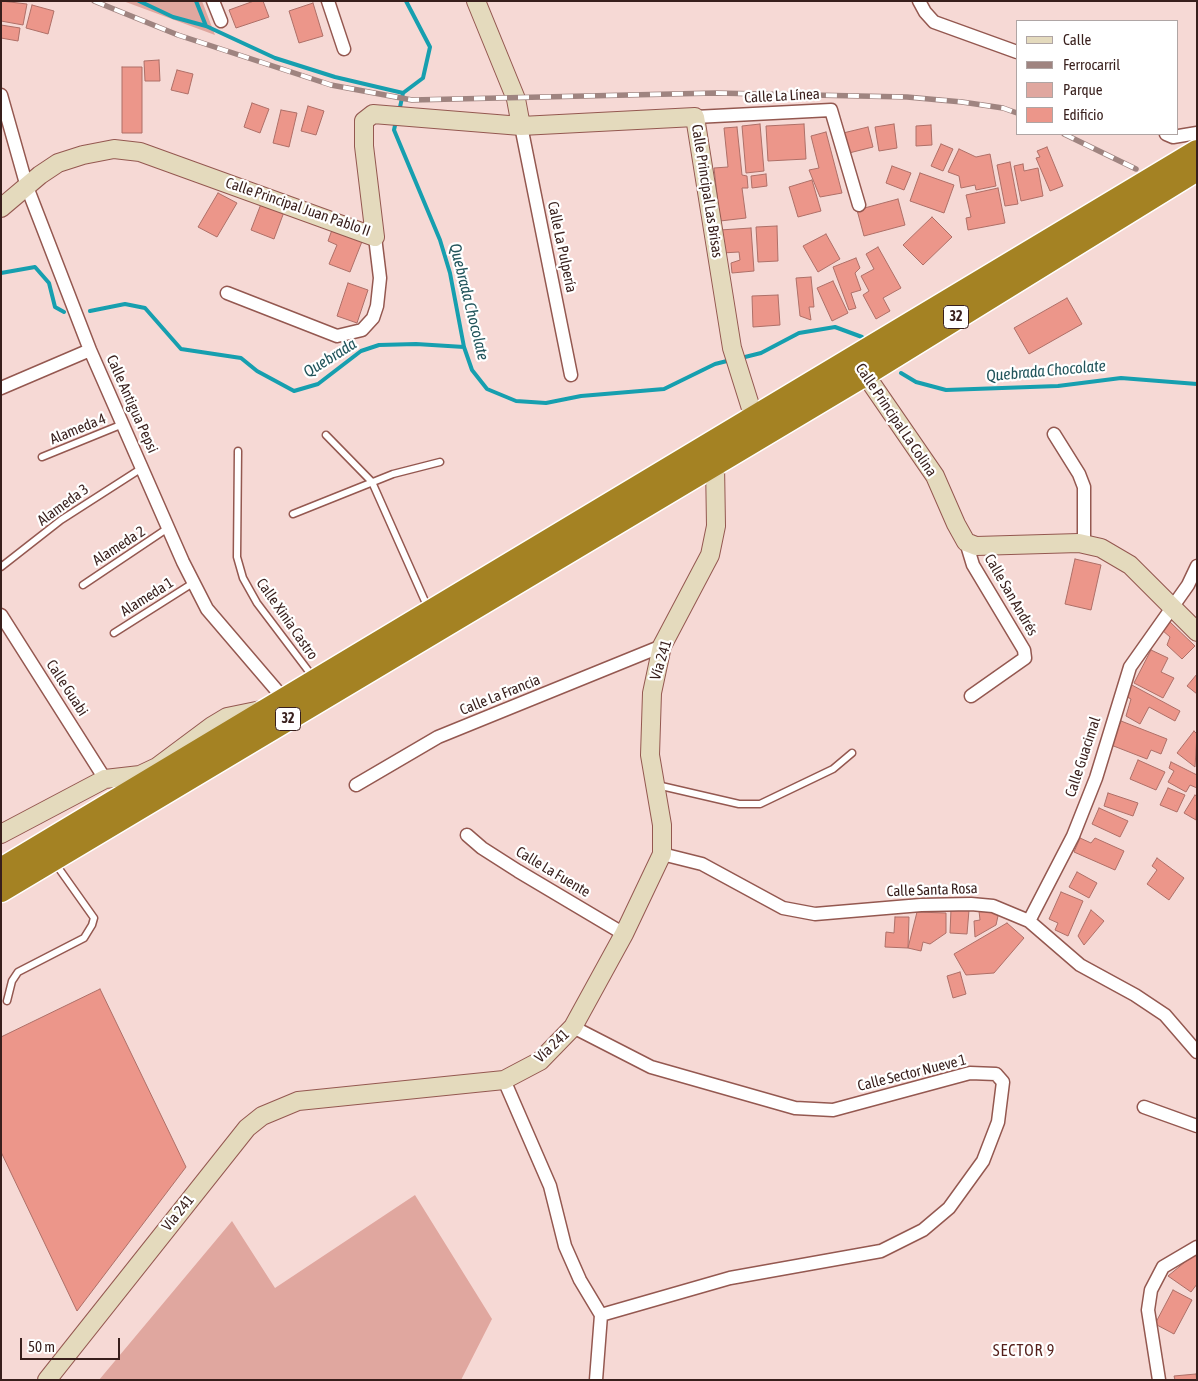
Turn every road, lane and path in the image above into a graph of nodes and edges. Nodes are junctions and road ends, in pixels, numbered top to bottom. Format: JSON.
{"nodes":[{"id":1,"x":213,"y":1,"type":"edge"},
{"id":2,"x":328,"y":1,"type":"edge"},
{"id":3,"x":476,"y":1,"type":"edge"},
{"id":4,"x":919,"y":1,"type":"edge"},
{"id":5,"x":221,"y":21,"type":"dead end"},
{"id":6,"x":344,"y":48,"type":"dead end"},
{"id":7,"x":1016,"y":52,"type":"edge"},
{"id":8,"x":1,"y":95,"type":"edge"},
{"id":9,"x":695,"y":117,"type":"junction"},
{"id":10,"x":521,"y":126,"type":"junction"},
{"id":11,"x":1197,"y":134,"type":"edge"},
{"id":12,"x":1168,"y":135,"type":"edge"},
{"id":13,"x":1197,"y":151,"type":"edge"},
{"id":14,"x":1197,"y":170,"type":"edge"},
{"id":15,"x":27,"y":187,"type":"junction"},
{"id":16,"x":859,"y":205,"type":"dead end"},
{"id":17,"x":1,"y":208,"type":"edge"},
{"id":18,"x":375,"y":237,"type":"junction"},
{"id":19,"x":227,"y":293,"type":"dead end"},
{"id":20,"x":90,"y":350,"type":"junction"},
{"id":21,"x":859,"y":366,"type":"junction"},
{"id":22,"x":572,"y":375,"type":"dead end"},
{"id":23,"x":1,"y":388,"type":"edge"},
{"id":24,"x":754,"y":418,"type":"junction"},
{"id":25,"x":123,"y":424,"type":"junction"},
{"id":26,"x":1054,"y":434,"type":"dead end"},
{"id":27,"x":326,"y":435,"type":"dead end"},
{"id":28,"x":238,"y":451,"type":"dead end"},
{"id":29,"x":710,"y":456,"type":"junction"},
{"id":30,"x":42,"y":457,"type":"dead end"},
{"id":31,"x":440,"y":462,"type":"dead end"},
{"id":32,"x":142,"y":468,"type":"junction"},
{"id":33,"x":372,"y":482,"type":"junction"},
{"id":34,"x":293,"y":514,"type":"dead end"},
{"id":35,"x":168,"y":528,"type":"junction"},
{"id":36,"x":966,"y":542,"type":"junction"},
{"id":37,"x":1084,"y":544,"type":"junction"},
{"id":38,"x":1197,"y":566,"type":"edge"},
{"id":39,"x":1,"y":567,"type":"edge"},
{"id":40,"x":193,"y":583,"type":"junction"},
{"id":41,"x":83,"y":585,"type":"dead end"},
{"id":42,"x":1173,"y":606,"type":"junction"},
{"id":43,"x":429,"y":611,"type":"junction"},
{"id":44,"x":1,"y":615,"type":"edge"},
{"id":45,"x":1197,"y":632,"type":"edge"},
{"id":46,"x":114,"y":633,"type":"dead end"},
{"id":47,"x":662,"y":646,"type":"junction"},
{"id":48,"x":315,"y":680,"type":"junction"},
{"id":49,"x":971,"y":696,"type":"dead end"},
{"id":50,"x":276,"y":704,"type":"junction"},
{"id":51,"x":852,"y":752,"type":"dead end"},
{"id":52,"x":105,"y":779,"type":"junction"},
{"id":53,"x":655,"y":784,"type":"junction"},
{"id":54,"x":356,"y":785,"type":"dead end"},
{"id":55,"x":1,"y":834,"type":"edge"},
{"id":56,"x":467,"y":835,"type":"dead end"},
{"id":57,"x":662,"y":854,"type":"junction"},
{"id":58,"x":53,"y":860,"type":"junction"},
{"id":59,"x":1,"y":869,"type":"edge"},
{"id":60,"x":1,"y":891,"type":"edge"},
{"id":61,"x":1029,"y":920,"type":"junction"},
{"id":62,"x":624,"y":934,"type":"junction"},
{"id":63,"x":8,"y":1001,"type":"dead end"},
{"id":64,"x":573,"y":1027,"type":"junction"},
{"id":65,"x":1197,"y":1052,"type":"edge"},
{"id":66,"x":504,"y":1080,"type":"junction"},
{"id":67,"x":1144,"y":1108,"type":"dead end"},
{"id":68,"x":1197,"y":1126,"type":"edge"},
{"id":69,"x":1197,"y":1246,"type":"edge"},
{"id":70,"x":602,"y":1315,"type":"junction"},
{"id":71,"x":47,"y":1380,"type":"edge"},
{"id":72,"x":596,"y":1380,"type":"edge"},
{"id":73,"x":1160,"y":1380,"type":"edge"}],
"edges":[{"from":1,"to":5,"type":"street"},
{"from":2,"to":6,"type":"street"},
{"from":3,"to":10,"type":"street"},
{"from":4,"to":7,"type":"street"},
{"from":8,"to":15,"type":"street","name":"Calle Antigua Pepsi"},
{"from":9,"to":10,"type":"street","name":"Calle Principal Las Brisas"},
{"from":9,"to":16,"type":"street","name":"Calle La Línea"},
{"from":9,"to":24,"type":"street","name":"Calle Principal Las Brisas"},
{"from":10,"to":18,"type":"street","name":"Calle Principal Juan Pablo II"},
{"from":10,"to":22,"type":"street","name":"Calle La Pulpería"},
{"from":11,"to":12,"type":"street"},
{"from":13,"to":21,"type":"highway","number":"32"},
{"from":14,"to":21,"type":"highway","number":"32"},
{"from":15,"to":17,"type":"street","name":"Calle Principal Juan Pablo II"},
{"from":15,"to":18,"type":"street","name":"Calle Principal Juan Pablo II"},
{"from":15,"to":20,"type":"street","name":"Calle Antigua Pepsi"},
{"from":18,"to":19,"type":"street"},
{"from":20,"to":23,"type":"street"},
{"from":20,"to":25,"type":"street","name":"Calle Antigua Pepsi"},
{"from":21,"to":24,"type":"highway","number":"32"},
{"from":21,"to":29,"type":"highway","number":"32"},
{"from":21,"to":36,"type":"street","name":"Calle Principal La Colina"},
{"from":24,"to":29,"type":"highway","number":"32"},
{"from":25,"to":30,"type":"lane","name":"Alameda 4"},
{"from":25,"to":32,"type":"street","name":"Calle Antigua Pepsi"},
{"from":26,"to":37,"type":"street"},
{"from":27,"to":33,"type":"lane"},
{"from":28,"to":48,"type":"lane","name":"Calle Xinia Castro"},
{"from":29,"to":43,"type":"highway","number":"32"},
{"from":29,"to":47,"type":"street","name":"Vía 241"},
{"from":29,"to":58,"type":"highway","number":"32"},
{"from":31,"to":33,"type":"lane"},
{"from":32,"to":35,"type":"street","name":"Calle Antigua Pepsi"},
{"from":32,"to":39,"type":"lane","name":"Alameda 3"},
{"from":33,"to":34,"type":"lane"},
{"from":33,"to":43,"type":"lane"},
{"from":35,"to":40,"type":"street","name":"Calle Antigua Pepsi"},
{"from":35,"to":41,"type":"lane","name":"Alameda 2"},
{"from":36,"to":37,"type":"street"},
{"from":36,"to":49,"type":"street","name":"Calle San Andrés"},
{"from":37,"to":42,"type":"street"},
{"from":38,"to":42,"type":"street","name":"Calle Guacimal"},
{"from":40,"to":46,"type":"lane","name":"Alameda 1"},
{"from":40,"to":50,"type":"street","name":"Calle Antigua Pepsi"},
{"from":42,"to":45,"type":"street"},
{"from":42,"to":61,"type":"street","name":"Calle Guacimal"},
{"from":43,"to":48,"type":"highway","number":"32"},
{"from":44,"to":52,"type":"street","name":"Calle Guabi"},
{"from":47,"to":53,"type":"street","name":"Vía 241"},
{"from":47,"to":54,"type":"street","name":"Calle La Francia"},
{"from":48,"to":50,"type":"highway","number":"32"},
{"from":50,"to":52,"type":"street"},
{"from":50,"to":59,"type":"highway","number":"32"},
{"from":51,"to":53,"type":"lane"},
{"from":52,"to":55,"type":"street"},
{"from":53,"to":57,"type":"street","name":"Vía 241"},
{"from":56,"to":62,"type":"street","name":"Calle La Fuente"},
{"from":57,"to":61,"type":"street","name":"Calle Santa Rosa"},
{"from":57,"to":62,"type":"street","name":"Vía 241"},
{"from":58,"to":60,"type":"highway","number":"32"},
{"from":58,"to":63,"type":"lane"},
{"from":61,"to":65,"type":"street","name":"Calle Santa Rosa"},
{"from":62,"to":64,"type":"street","name":"Vía 241"},
{"from":64,"to":66,"type":"street","name":"Vía 241"},
{"from":64,"to":70,"type":"street","name":"Calle Sector Nueve 1"},
{"from":66,"to":70,"type":"street"},
{"from":66,"to":71,"type":"street","name":"Vía 241"},
{"from":67,"to":68,"type":"street"},
{"from":69,"to":73,"type":"street"},
{"from":70,"to":72,"type":"street"}]}
